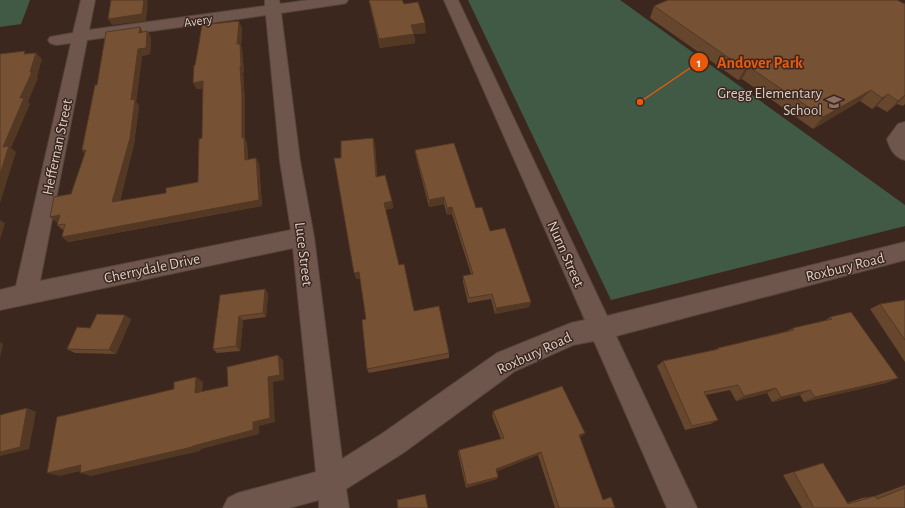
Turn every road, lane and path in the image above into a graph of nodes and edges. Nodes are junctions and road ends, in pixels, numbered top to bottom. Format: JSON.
{"nodes":[{"id":1,"x":88,"y":0,"type":"edge"},
{"id":2,"x":341,"y":0,"type":"edge"},
{"id":3,"x":451,"y":0,"type":"edge"},
{"id":4,"x":273,"y":5,"type":"edge"},
{"id":5,"x":80,"y":36,"type":"junction"},
{"id":6,"x":56,"y":40,"type":"dead end"},
{"id":7,"x":905,"y":129,"type":"edge"},
{"id":8,"x":905,"y":153,"type":"edge"},
{"id":9,"x":303,"y":236,"type":"junction"},
{"id":10,"x":905,"y":251,"type":"edge"},
{"id":11,"x":26,"y":295,"type":"junction"},
{"id":12,"x":0,"y":300,"type":"edge"},
{"id":13,"x":600,"y":330,"type":"junction"},
{"id":14,"x":331,"y":482,"type":"junction"},
{"id":15,"x":238,"y":508,"type":"edge"},
{"id":16,"x":334,"y":508,"type":"edge"},
{"id":17,"x":682,"y":508,"type":"edge"}],
"edges":[{"from":1,"to":5,"type":"street","name":"Heffernan Street"},
{"from":2,"to":4,"type":"street","name":"Avery"},
{"from":3,"to":13,"type":"street","name":"Nunn Street"},
{"from":4,"to":5,"type":"street","name":"Avery"},
{"from":4,"to":9,"type":"street","name":"Luce Street"},
{"from":5,"to":6,"type":"street","name":"Avery"},
{"from":5,"to":11,"type":"street","name":"Heffernan Street"},
{"from":7,"to":8,"type":"street"},
{"from":9,"to":11,"type":"street","name":"Cherrydale Drive"},
{"from":9,"to":14,"type":"street","name":"Luce Street"},
{"from":10,"to":13,"type":"street","name":"Roxbury Road"},
{"from":11,"to":12,"type":"street","name":"Cherrydale Drive"},
{"from":13,"to":14,"type":"street","name":"Roxbury Road"},
{"from":13,"to":17,"type":"street","name":"Nunn Street"},
{"from":14,"to":15,"type":"street","name":"Roxbury Road"},
{"from":14,"to":16,"type":"street","name":"Luce Street"}]}
